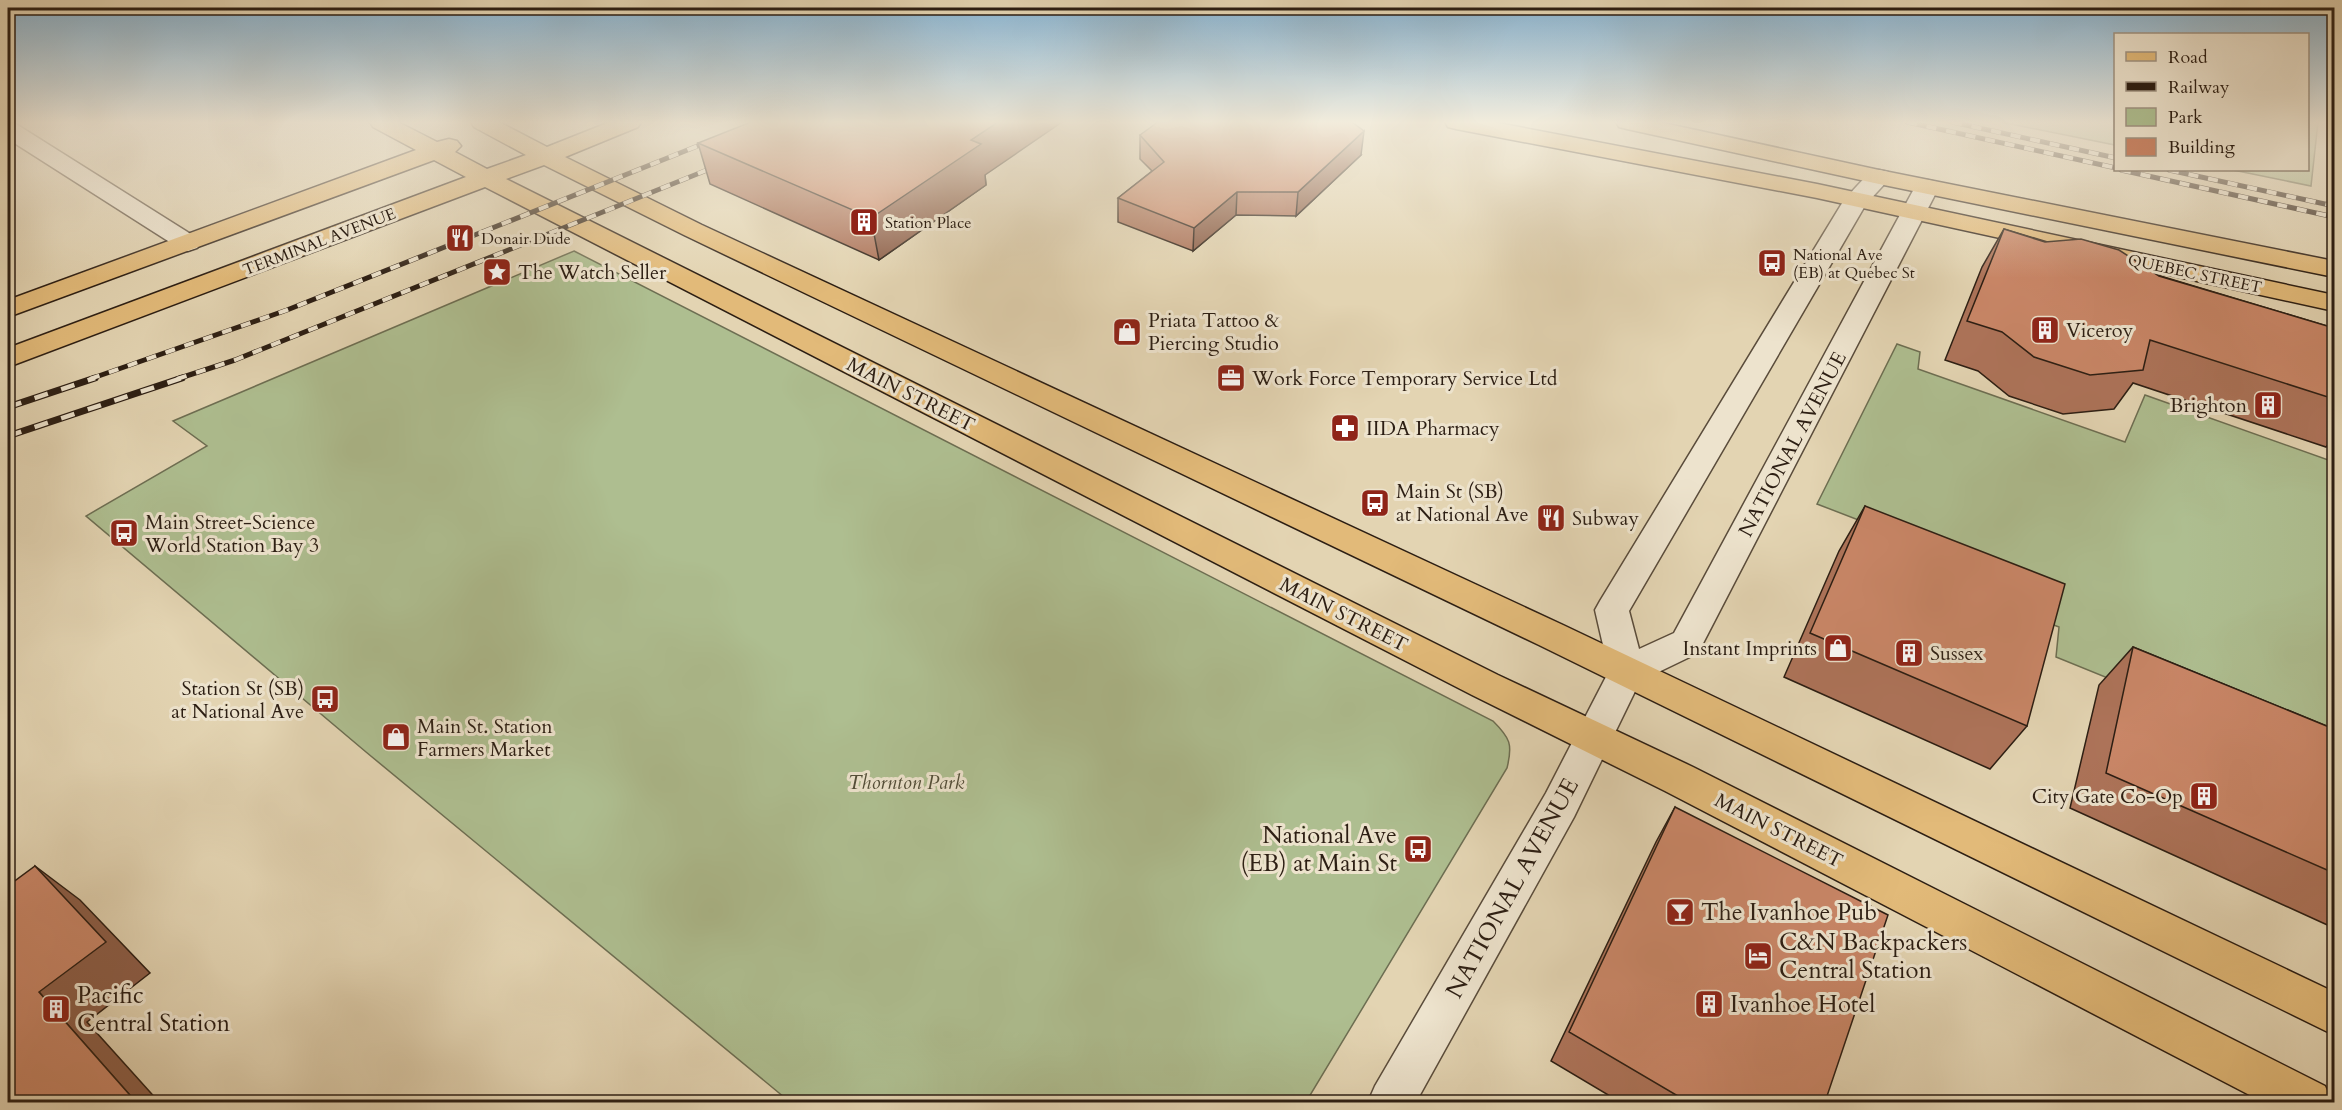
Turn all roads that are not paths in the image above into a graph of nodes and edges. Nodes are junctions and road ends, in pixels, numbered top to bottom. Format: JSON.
{"nodes":[{"id":1,"x":79,"y":174,"type":"edge"},
{"id":2,"x":374,"y":174,"type":"edge"},
{"id":3,"x":479,"y":174,"type":"edge"},
{"id":4,"x":498,"y":174,"type":"edge"},
{"id":5,"x":580,"y":174,"type":"edge"},
{"id":6,"x":1729,"y":174,"type":"edge"},
{"id":7,"x":1863,"y":174,"type":"edge"},
{"id":8,"x":1878,"y":177,"type":"junction"},
{"id":9,"x":487,"y":178,"type":"junction"},
{"id":10,"x":1927,"y":187,"type":"junction"},
{"id":11,"x":1856,"y":200,"type":"junction"},
{"id":12,"x":1915,"y":213,"type":"junction"},
{"id":13,"x":188,"y":243,"type":"junction"},
{"id":14,"x":2334,"y":269,"type":"edge"},
{"id":15,"x":2334,"y":303,"type":"edge"},
{"id":16,"x":8,"y":309,"type":"edge"},
{"id":17,"x":8,"y":358,"type":"edge"},
{"id":18,"x":1627,"y":671,"type":"junction"},
{"id":19,"x":1595,"y":737,"type":"junction"},
{"id":20,"x":2334,"y":1014,"type":"edge"},
{"id":21,"x":1391,"y":1102,"type":"edge"},
{"id":22,"x":2309,"y":1102,"type":"edge"}],
"edges":[{"from":1,"to":13,"type":"street"},
{"from":2,"to":13,"type":"main road"},
{"from":3,"to":9,"type":"main road","name":"MAIN STREET"},
{"from":4,"to":9,"type":"main road","name":"TERMINAL AVENUE"},
{"from":5,"to":18,"type":"main road"},
{"from":6,"to":11,"type":"main road","name":"QUEBEC STREET"},
{"from":7,"to":8,"type":"main road","name":"QUEBEC STREET"},
{"from":8,"to":10,"type":"main road","name":"QUEBEC STREET"},
{"from":8,"to":11,"type":"street"},
{"from":9,"to":17,"type":"main road","name":"TERMINAL AVENUE"},
{"from":9,"to":19,"type":"main road","name":"MAIN STREET"},
{"from":10,"to":12,"type":"street","name":"NATIONAL AVENUE"},
{"from":10,"to":14,"type":"main road","name":"QUEBEC STREET"},
{"from":11,"to":12,"type":"main road","name":"QUEBEC STREET"},
{"from":11,"to":18,"type":"street"},
{"from":12,"to":15,"type":"main road","name":"QUEBEC STREET"},
{"from":12,"to":18,"type":"street","name":"NATIONAL AVENUE"},
{"from":13,"to":16,"type":"main road"},
{"from":18,"to":19,"type":"street","name":"NATIONAL AVENUE"},
{"from":18,"to":20,"type":"main road"},
{"from":19,"to":21,"type":"street","name":"NATIONAL AVENUE"},
{"from":19,"to":22,"type":"main road","name":"MAIN STREET"}]}
